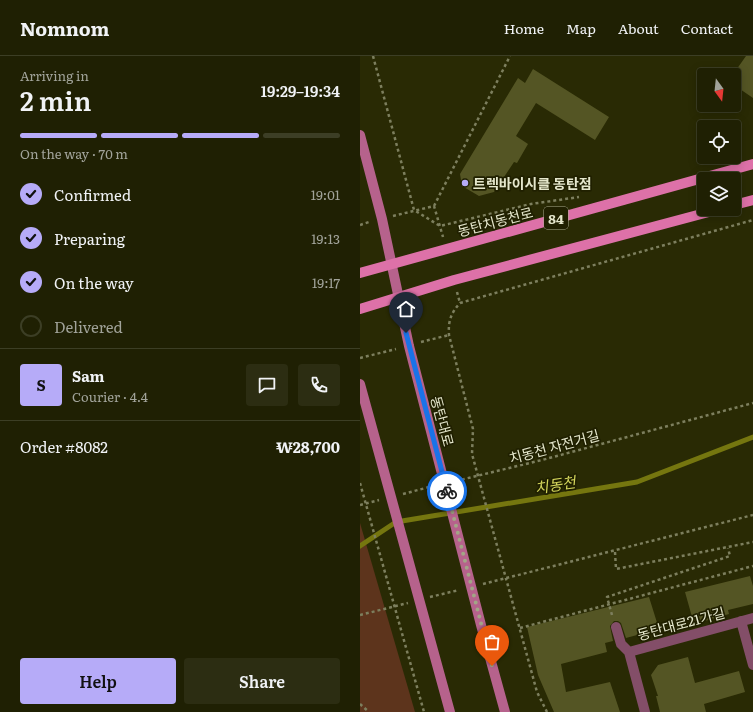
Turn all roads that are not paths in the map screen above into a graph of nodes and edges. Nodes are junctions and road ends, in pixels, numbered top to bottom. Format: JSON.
{"nodes":[{"id":1,"x":360,"y":135,"type":"edge"},
{"id":2,"x":753,"y":164,"type":"edge"},
{"id":3,"x":753,"y":200,"type":"edge"},
{"id":4,"x":741,"y":203,"type":"edge"},
{"id":5,"x":697,"y":215,"type":"edge"},
{"id":6,"x":391,"y":264,"type":"junction"},
{"id":7,"x":360,"y":273,"type":"edge"},
{"id":8,"x":398,"y":297,"type":"junction"},
{"id":9,"x":360,"y":309,"type":"edge"},
{"id":10,"x":360,"y":384,"type":"edge"},
{"id":11,"x":753,"y":618,"type":"edge"},
{"id":12,"x":741,"y":621,"type":"junction"},
{"id":13,"x":616,"y":628,"type":"road end"},
{"id":14,"x":629,"y":652,"type":"junction"},
{"id":15,"x":753,"y":665,"type":"edge"},
{"id":16,"x":450,"y":712,"type":"edge"},
{"id":17,"x":505,"y":712,"type":"edge"},
{"id":18,"x":644,"y":712,"type":"edge"}],
"edges":[{"from":1,"to":6,"type":"main road","name":"동탄대로"},
{"from":2,"to":6,"type":"main road","name":"동탄치동천로","number":"84"},
{"from":3,"to":4,"type":"main road"},
{"from":5,"to":8,"type":"main road","number":"84"},
{"from":6,"to":7,"type":"main road","name":"동탄치동천로","number":"84"},
{"from":6,"to":8,"type":"main road","name":"동탄대로"},
{"from":8,"to":9,"type":"main road","number":"84"},
{"from":8,"to":17,"type":"main road","name":"동탄대로"},
{"from":10,"to":16,"type":"main road"},
{"from":11,"to":12,"type":"street","name":"동탄대로21가길"},
{"from":12,"to":14,"type":"street","name":"동탄대로21가길"},
{"from":12,"to":15,"type":"street","name":"동탄대로21가길"},
{"from":13,"to":14,"type":"street","name":"동탄대로21가길"},
{"from":14,"to":18,"type":"street","name":"동탄대로21가길"}]}
